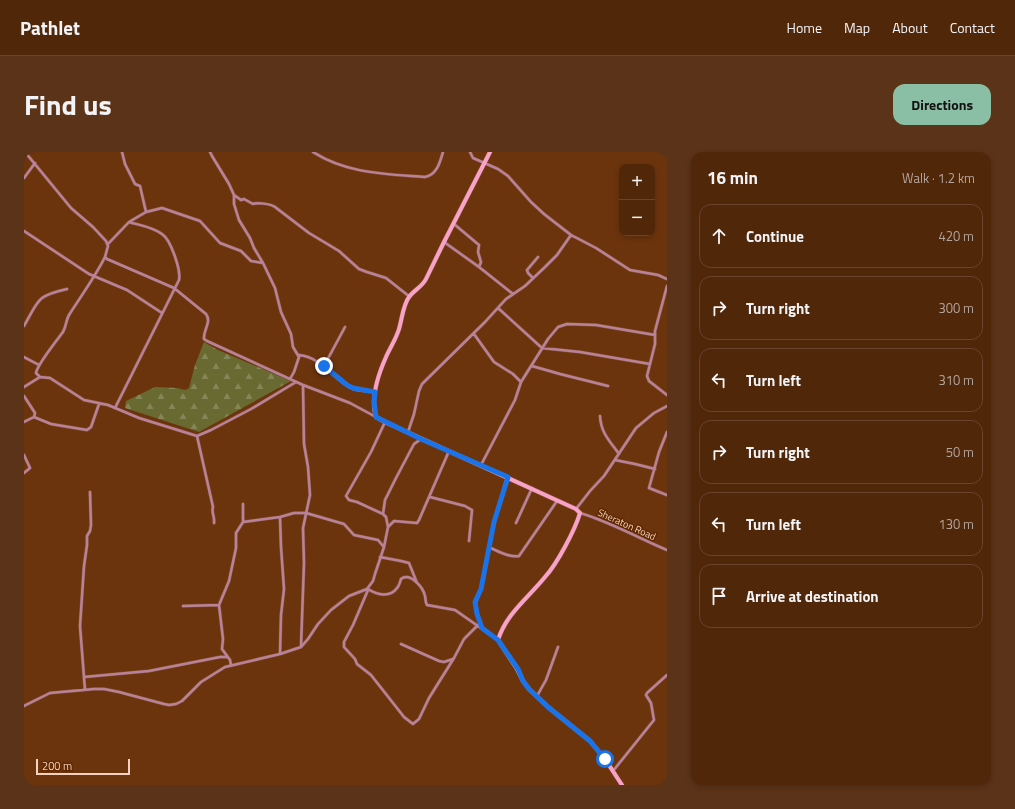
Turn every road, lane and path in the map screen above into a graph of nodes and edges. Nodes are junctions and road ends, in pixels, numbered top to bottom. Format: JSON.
{"nodes":[{"id":1,"x":25,"y":152,"type":"edge"},
{"id":2,"x":122,"y":152,"type":"edge"},
{"id":3,"x":210,"y":152,"type":"edge"},
{"id":4,"x":313,"y":152,"type":"edge"},
{"id":5,"x":443,"y":152,"type":"edge"},
{"id":6,"x":470,"y":152,"type":"edge"},
{"id":7,"x":490,"y":152,"type":"edge"},
{"id":8,"x":35,"y":163,"type":"junction"},
{"id":9,"x":484,"y":163,"type":"junction"},
{"id":10,"x":24,"y":178,"type":"edge"},
{"id":11,"x":234,"y":195,"type":"junction"},
{"id":12,"x":146,"y":212,"type":"junction"},
{"id":13,"x":129,"y":222,"type":"junction"},
{"id":14,"x":454,"y":224,"type":"junction"},
{"id":15,"x":24,"y":231,"type":"edge"},
{"id":16,"x":571,"y":235,"type":"junction"},
{"id":17,"x":444,"y":242,"type":"junction"},
{"id":18,"x":108,"y":244,"type":"junction"},
{"id":19,"x":105,"y":257,"type":"junction"},
{"id":20,"x":538,"y":257,"type":"dead end"},
{"id":21,"x":263,"y":263,"type":"junction"},
{"id":22,"x":479,"y":267,"type":"junction"},
{"id":23,"x":93,"y":276,"type":"junction"},
{"id":24,"x":534,"y":278,"type":"junction"},
{"id":25,"x":667,"y":279,"type":"edge"},
{"id":26,"x":667,"y":286,"type":"edge"},
{"id":27,"x":174,"y":288,"type":"junction"},
{"id":28,"x":67,"y":289,"type":"dead end"},
{"id":29,"x":512,"y":294,"type":"junction"},
{"id":30,"x":410,"y":297,"type":"junction"},
{"id":31,"x":498,"y":308,"type":"junction"},
{"id":32,"x":162,"y":313,"type":"junction"},
{"id":33,"x":24,"y":326,"type":"edge"},
{"id":34,"x":345,"y":327,"type":"dead end"},
{"id":35,"x":474,"y":334,"type":"junction"},
{"id":36,"x":655,"y":335,"type":"junction"},
{"id":37,"x":542,"y":348,"type":"junction"},
{"id":38,"x":298,"y":355,"type":"junction"},
{"id":39,"x":24,"y":357,"type":"edge"},
{"id":40,"x":650,"y":364,"type":"junction"},
{"id":41,"x":39,"y":365,"type":"junction"},
{"id":42,"x":324,"y":366,"type":"junction"},
{"id":43,"x":532,"y":366,"type":"junction"},
{"id":44,"x":40,"y":378,"type":"junction"},
{"id":45,"x":290,"y":378,"type":"junction"},
{"id":46,"x":296,"y":382,"type":"junction"},
{"id":47,"x":521,"y":382,"type":"junction"},
{"id":48,"x":303,"y":385,"type":"junction"},
{"id":49,"x":24,"y":386,"type":"edge"},
{"id":50,"x":608,"y":386,"type":"dead end"},
{"id":51,"x":375,"y":392,"type":"junction"},
{"id":52,"x":667,"y":395,"type":"edge"},
{"id":53,"x":24,"y":396,"type":"edge"},
{"id":54,"x":99,"y":404,"type":"junction"},
{"id":55,"x":667,"y":406,"type":"edge"},
{"id":56,"x":115,"y":408,"type":"junction"},
{"id":57,"x":600,"y":416,"type":"dead end"},
{"id":58,"x":34,"y":417,"type":"junction"},
{"id":59,"x":376,"y":417,"type":"junction"},
{"id":60,"x":24,"y":422,"type":"edge"},
{"id":61,"x":385,"y":422,"type":"junction"},
{"id":62,"x":407,"y":432,"type":"junction"},
{"id":63,"x":667,"y":432,"type":"edge"},
{"id":64,"x":197,"y":436,"type":"junction"},
{"id":65,"x":421,"y":439,"type":"junction"},
{"id":66,"x":449,"y":450,"type":"junction"},
{"id":67,"x":619,"y":454,"type":"junction"},
{"id":68,"x":24,"y":455,"type":"edge"},
{"id":69,"x":614,"y":460,"type":"junction"},
{"id":70,"x":481,"y":466,"type":"junction"},
{"id":71,"x":655,"y":469,"type":"junction"},
{"id":72,"x":24,"y":473,"type":"edge"},
{"id":73,"x":508,"y":477,"type":"junction"},
{"id":74,"x":532,"y":488,"type":"junction"},
{"id":75,"x":90,"y":492,"type":"dead end"},
{"id":76,"x":667,"y":495,"type":"edge"},
{"id":77,"x":430,"y":497,"type":"junction"},
{"id":78,"x":557,"y":501,"type":"junction"},
{"id":79,"x":243,"y":504,"type":"dead end"},
{"id":80,"x":576,"y":509,"type":"junction"},
{"id":81,"x":306,"y":513,"type":"junction"},
{"id":82,"x":580,"y":513,"type":"junction"},
{"id":83,"x":383,"y":514,"type":"junction"},
{"id":84,"x":280,"y":517,"type":"junction"},
{"id":85,"x":243,"y":522,"type":"junction"},
{"id":86,"x":214,"y":523,"type":"dead end"},
{"id":87,"x":516,"y":523,"type":"dead end"},
{"id":88,"x":388,"y":527,"type":"junction"},
{"id":89,"x":469,"y":540,"type":"dead end"},
{"id":90,"x":384,"y":547,"type":"junction"},
{"id":91,"x":489,"y":547,"type":"junction"},
{"id":92,"x":667,"y":550,"type":"edge"},
{"id":93,"x":380,"y":557,"type":"junction"},
{"id":94,"x":418,"y":583,"type":"junction"},
{"id":95,"x":368,"y":589,"type":"junction"},
{"id":96,"x":219,"y":605,"type":"junction"},
{"id":97,"x":183,"y":606,"type":"dead end"},
{"id":98,"x":478,"y":625,"type":"junction"},
{"id":99,"x":482,"y":628,"type":"junction"},
{"id":100,"x":498,"y":640,"type":"junction"},
{"id":101,"x":401,"y":644,"type":"dead end"},
{"id":102,"x":301,"y":647,"type":"junction"},
{"id":103,"x":558,"y":647,"type":"dead end"},
{"id":104,"x":280,"y":654,"type":"junction"},
{"id":105,"x":228,"y":657,"type":"junction"},
{"id":106,"x":454,"y":658,"type":"junction"},
{"id":107,"x":231,"y":665,"type":"junction"},
{"id":108,"x":667,"y":675,"type":"edge"},
{"id":109,"x":84,"y":677,"type":"junction"},
{"id":110,"x":85,"y":690,"type":"junction"},
{"id":111,"x":536,"y":696,"type":"junction"},
{"id":112,"x":24,"y":706,"type":"edge"},
{"id":113,"x":613,"y":771,"type":"junction"},
{"id":114,"x":622,"y":785,"type":"edge"}],
"edges":[{"from":1,"to":8,"type":"street"},
{"from":2,"to":12,"type":"street"},
{"from":3,"to":11,"type":"street"},
{"from":4,"to":5,"type":"street"},
{"from":6,"to":9,"type":"street"},
{"from":7,"to":9,"type":"street"},
{"from":8,"to":10,"type":"street"},
{"from":8,"to":18,"type":"street"},
{"from":9,"to":14,"type":"street"},
{"from":9,"to":16,"type":"street"},
{"from":11,"to":21,"type":"street"},
{"from":11,"to":30,"type":"street"},
{"from":12,"to":13,"type":"street"},
{"from":12,"to":21,"type":"street"},
{"from":13,"to":18,"type":"street"},
{"from":13,"to":27,"type":"street"},
{"from":14,"to":17,"type":"street"},
{"from":14,"to":22,"type":"street"},
{"from":15,"to":23,"type":"street"},
{"from":16,"to":24,"type":"street"},
{"from":16,"to":25,"type":"street"},
{"from":17,"to":22,"type":"street"},
{"from":17,"to":30,"type":"street"},
{"from":18,"to":19,"type":"street"},
{"from":19,"to":23,"type":"street"},
{"from":19,"to":27,"type":"street"},
{"from":20,"to":24,"type":"street"},
{"from":21,"to":38,"type":"street"},
{"from":22,"to":29,"type":"street"},
{"from":23,"to":32,"type":"street"},
{"from":23,"to":41,"type":"street"},
{"from":24,"to":29,"type":"street"},
{"from":26,"to":36,"type":"street"},
{"from":27,"to":32,"type":"street"},
{"from":27,"to":45,"type":"street"},
{"from":28,"to":33,"type":"street"},
{"from":29,"to":31,"type":"street"},
{"from":30,"to":51,"type":"street"},
{"from":31,"to":35,"type":"street"},
{"from":31,"to":37,"type":"street"},
{"from":32,"to":56,"type":"street"},
{"from":34,"to":42,"type":"street"},
{"from":35,"to":47,"type":"street"},
{"from":35,"to":62,"type":"street"},
{"from":36,"to":37,"type":"street"},
{"from":36,"to":40,"type":"street"},
{"from":37,"to":40,"type":"street"},
{"from":37,"to":43,"type":"street"},
{"from":38,"to":42,"type":"street"},
{"from":38,"to":45,"type":"street"},
{"from":39,"to":41,"type":"street"},
{"from":40,"to":52,"type":"street"},
{"from":41,"to":44,"type":"street"},
{"from":42,"to":51,"type":"street"},
{"from":43,"to":47,"type":"street"},
{"from":43,"to":50,"type":"street"},
{"from":44,"to":49,"type":"street"},
{"from":44,"to":54,"type":"street"},
{"from":45,"to":46,"type":"street"},
{"from":46,"to":48,"type":"street"},
{"from":46,"to":64,"type":"street"},
{"from":47,"to":70,"type":"street"},
{"from":48,"to":59,"type":"street"},
{"from":48,"to":81,"type":"street"},
{"from":51,"to":59,"type":"street"},
{"from":53,"to":58,"type":"street"},
{"from":54,"to":56,"type":"street"},
{"from":54,"to":58,"type":"street"},
{"from":55,"to":67,"type":"street"},
{"from":56,"to":64,"type":"street"},
{"from":57,"to":67,"type":"street"},
{"from":58,"to":60,"type":"street"},
{"from":59,"to":61,"type":"street"},
{"from":61,"to":62,"type":"street"},
{"from":61,"to":83,"type":"street"},
{"from":62,"to":65,"type":"street"},
{"from":63,"to":71,"type":"street"},
{"from":64,"to":86,"type":"street"},
{"from":65,"to":66,"type":"street"},
{"from":65,"to":83,"type":"street"},
{"from":66,"to":70,"type":"street"},
{"from":66,"to":77,"type":"street"},
{"from":67,"to":69,"type":"street"},
{"from":68,"to":72,"type":"street"},
{"from":69,"to":71,"type":"street"},
{"from":69,"to":80,"type":"street"},
{"from":70,"to":73,"type":"street"},
{"from":71,"to":76,"type":"street"},
{"from":73,"to":74,"type":"street"},
{"from":73,"to":91,"type":"street"},
{"from":74,"to":78,"type":"street"},
{"from":74,"to":87,"type":"street"},
{"from":75,"to":109,"type":"street"},
{"from":77,"to":88,"type":"street"},
{"from":77,"to":89,"type":"street"},
{"from":78,"to":80,"type":"street"},
{"from":78,"to":91,"type":"street"},
{"from":79,"to":85,"type":"street"},
{"from":80,"to":82,"type":"street"},
{"from":81,"to":84,"type":"street"},
{"from":81,"to":90,"type":"street"},
{"from":81,"to":102,"type":"street"},
{"from":82,"to":92,"type":"street","name":"Sheraton Road"},
{"from":82,"to":100,"type":"street"},
{"from":83,"to":88,"type":"street"},
{"from":84,"to":85,"type":"street"},
{"from":84,"to":104,"type":"street"},
{"from":85,"to":96,"type":"street"},
{"from":88,"to":90,"type":"street"},
{"from":90,"to":93,"type":"street"},
{"from":91,"to":99,"type":"street"},
{"from":93,"to":94,"type":"street"},
{"from":93,"to":95,"type":"street"},
{"from":94,"to":95,"type":"street"},
{"from":94,"to":98,"type":"street"},
{"from":95,"to":102,"type":"street"},
{"from":95,"to":106,"type":"street"},
{"from":96,"to":97,"type":"street"},
{"from":96,"to":105,"type":"street"},
{"from":98,"to":99,"type":"street"},
{"from":98,"to":106,"type":"street"},
{"from":99,"to":100,"type":"street"},
{"from":100,"to":111,"type":"street"},
{"from":101,"to":106,"type":"street"},
{"from":102,"to":104,"type":"street"},
{"from":103,"to":111,"type":"street"},
{"from":104,"to":107,"type":"street"},
{"from":105,"to":107,"type":"street"},
{"from":105,"to":109,"type":"street"},
{"from":107,"to":110,"type":"street"},
{"from":108,"to":113,"type":"street"},
{"from":109,"to":110,"type":"street"},
{"from":110,"to":112,"type":"street"},
{"from":111,"to":113,"type":"street"},
{"from":113,"to":114,"type":"street"}]}
